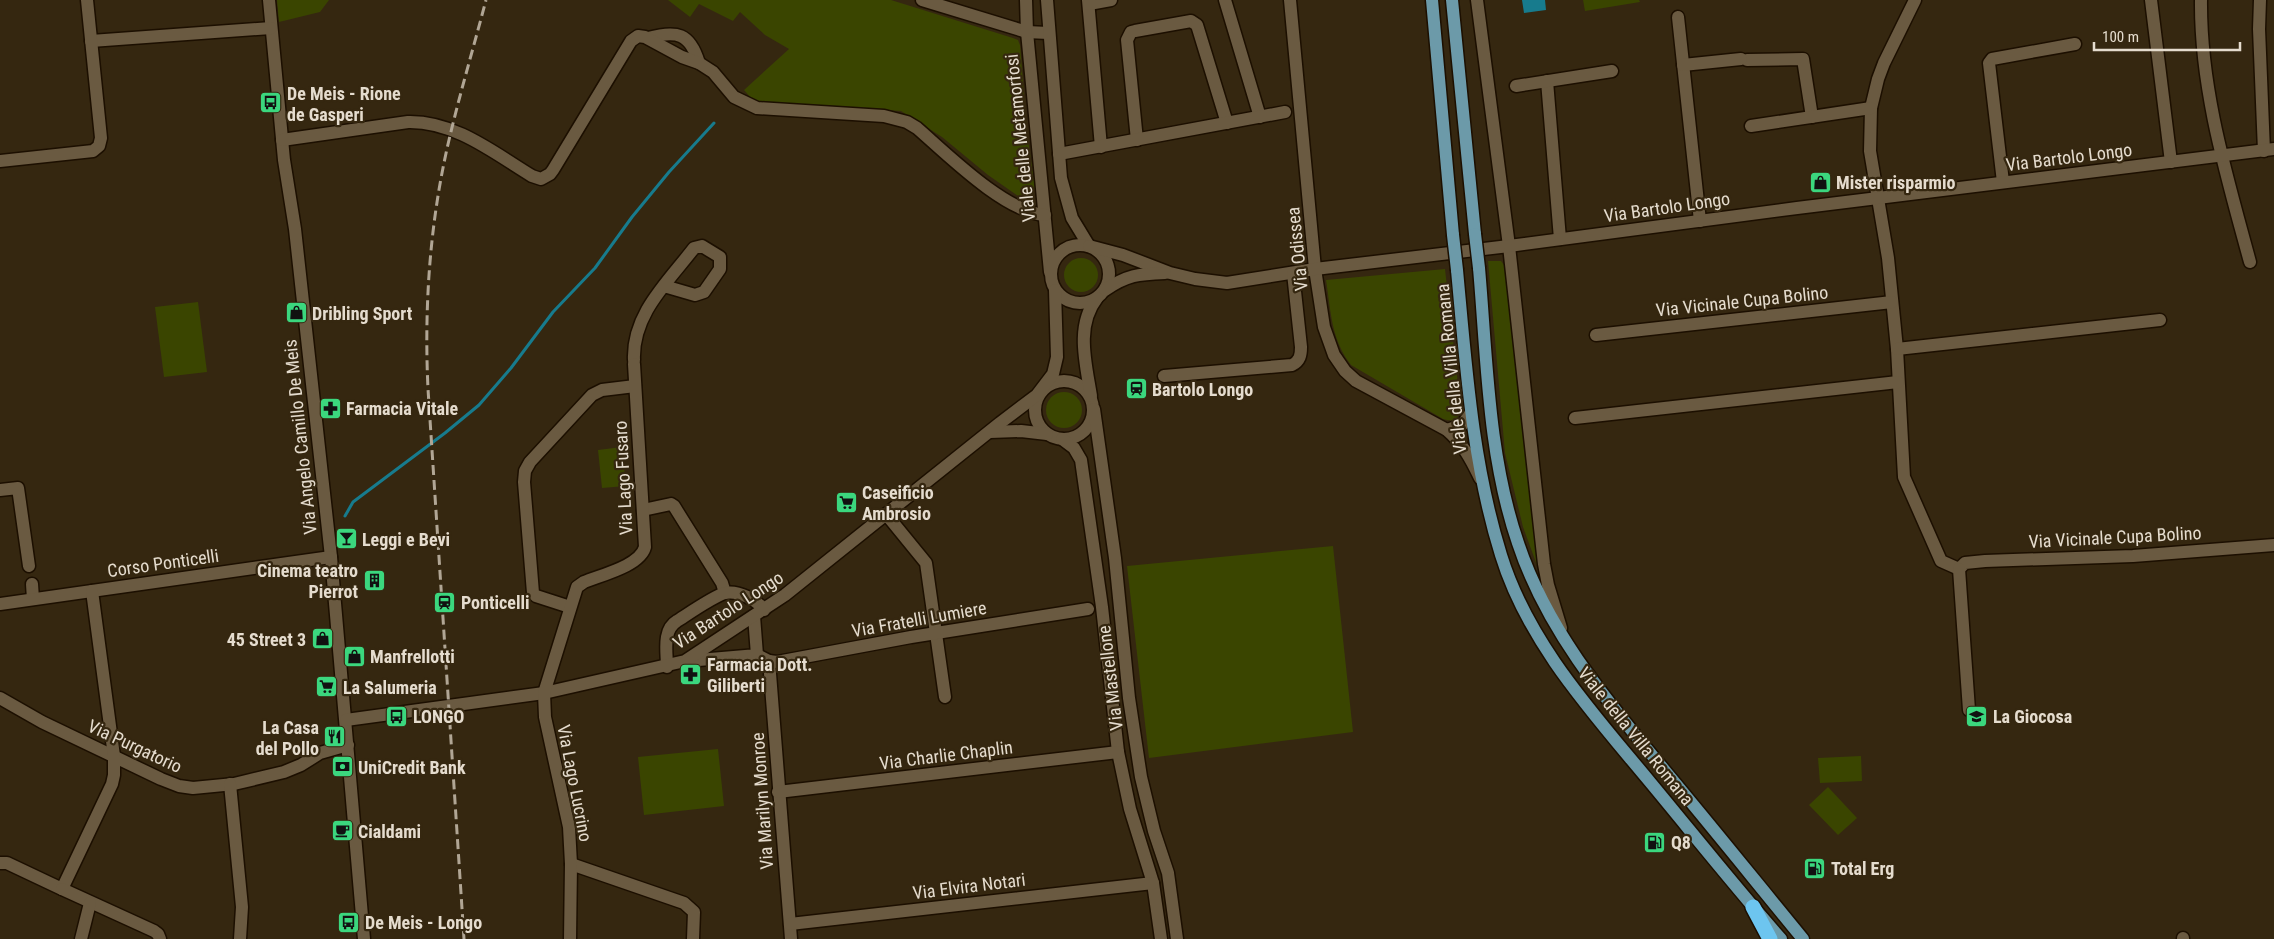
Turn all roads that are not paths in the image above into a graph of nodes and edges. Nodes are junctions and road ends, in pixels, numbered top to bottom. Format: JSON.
{"nodes":[{"id":1,"x":87,"y":0,"type":"edge"},
{"id":2,"x":269,"y":0,"type":"edge"},
{"id":3,"x":922,"y":0,"type":"edge"},
{"id":4,"x":1026,"y":0,"type":"edge"},
{"id":5,"x":1047,"y":0,"type":"edge"},
{"id":6,"x":1111,"y":0,"type":"edge"},
{"id":7,"x":1225,"y":0,"type":"edge"},
{"id":8,"x":1290,"y":0,"type":"edge"},
{"id":9,"x":1432,"y":0,"type":"edge"},
{"id":10,"x":1452,"y":0,"type":"edge"},
{"id":11,"x":1478,"y":0,"type":"edge"},
{"id":12,"x":1916,"y":0,"type":"edge"},
{"id":13,"x":2151,"y":0,"type":"edge"},
{"id":14,"x":2200,"y":0,"type":"edge"},
{"id":15,"x":2260,"y":0,"type":"edge"},
{"id":16,"x":1088,"y":2,"type":"edge"},
{"id":17,"x":1678,"y":17,"type":"dead end"},
{"id":18,"x":271,"y":28,"type":"junction"},
{"id":19,"x":1027,"y":32,"type":"junction"},
{"id":20,"x":1048,"y":33,"type":"junction"},
{"id":21,"x":648,"y":38,"type":"junction"},
{"id":22,"x":91,"y":41,"type":"junction"},
{"id":23,"x":2074,"y":44,"type":"dead end"},
{"id":24,"x":700,"y":63,"type":"junction"},
{"id":25,"x":1683,"y":66,"type":"junction"},
{"id":26,"x":1612,"y":71,"type":"dead end"},
{"id":27,"x":1547,"y":81,"type":"junction"},
{"id":28,"x":1516,"y":86,"type":"dead end"},
{"id":29,"x":1871,"y":108,"type":"junction"},
{"id":30,"x":1285,"y":112,"type":"dead end"},
{"id":31,"x":1260,"y":117,"type":"junction"},
{"id":32,"x":1812,"y":117,"type":"junction"},
{"id":33,"x":1227,"y":123,"type":"junction"},
{"id":34,"x":1751,"y":126,"type":"dead end"},
{"id":35,"x":282,"y":140,"type":"junction"},
{"id":36,"x":1137,"y":140,"type":"junction"},
{"id":37,"x":1101,"y":147,"type":"junction"},
{"id":38,"x":2269,"y":150,"type":"edge"},
{"id":39,"x":1059,"y":154,"type":"junction"},
{"id":40,"x":2221,"y":155,"type":"junction"},
{"id":41,"x":0,"y":161,"type":"edge"},
{"id":42,"x":2171,"y":162,"type":"junction"},
{"id":43,"x":2003,"y":182,"type":"junction"},
{"id":44,"x":1877,"y":199,"type":"junction"},
{"id":45,"x":1045,"y":215,"type":"junction"},
{"id":46,"x":1700,"y":221,"type":"junction"},
{"id":47,"x":1560,"y":239,"type":"junction"},
{"id":48,"x":1089,"y":246,"type":"junction"},
{"id":49,"x":1509,"y":246,"type":"junction"},
{"id":50,"x":2250,"y":262,"type":"dead end"},
{"id":51,"x":1316,"y":269,"type":"junction"},
{"id":52,"x":1050,"y":272,"type":"junction"},
{"id":53,"x":1170,"y":273,"type":"junction"},
{"id":54,"x":1292,"y":273,"type":"junction"},
{"id":55,"x":664,"y":286,"type":"junction"},
{"id":56,"x":1055,"y":290,"type":"junction"},
{"id":57,"x":1101,"y":294,"type":"junction"},
{"id":58,"x":1892,"y":302,"type":"junction"},
{"id":59,"x":2160,"y":320,"type":"dead end"},
{"id":60,"x":1596,"y":335,"type":"dead end"},
{"id":61,"x":1897,"y":349,"type":"junction"},
{"id":62,"x":1164,"y":376,"type":"dead end"},
{"id":63,"x":1898,"y":385,"type":"junction"},
{"id":64,"x":635,"y":386,"type":"junction"},
{"id":65,"x":1042,"y":390,"type":"junction"},
{"id":66,"x":1090,"y":396,"type":"junction"},
{"id":67,"x":1094,"y":409,"type":"junction"},
{"id":68,"x":1470,"y":414,"type":"junction"},
{"id":69,"x":1581,"y":420,"type":"dead end"},
{"id":70,"x":1447,"y":430,"type":"junction"},
{"id":71,"x":990,"y":432,"type":"junction"},
{"id":72,"x":1047,"y":434,"type":"junction"},
{"id":73,"x":1062,"y":439,"type":"junction"},
{"id":74,"x":1482,"y":482,"type":"junction"},
{"id":75,"x":0,"y":490,"type":"edge"},
{"id":76,"x":643,"y":510,"type":"junction"},
{"id":77,"x":886,"y":514,"type":"junction"},
{"id":78,"x":2274,"y":545,"type":"edge"},
{"id":79,"x":331,"y":557,"type":"junction"},
{"id":80,"x":29,"y":566,"type":"dead end"},
{"id":81,"x":1960,"y":568,"type":"junction"},
{"id":82,"x":32,"y":584,"type":"dead end"},
{"id":83,"x":92,"y":591,"type":"junction"},
{"id":84,"x":725,"y":593,"type":"junction"},
{"id":85,"x":33,"y":599,"type":"junction"},
{"id":86,"x":0,"y":604,"type":"edge"},
{"id":87,"x":570,"y":607,"type":"junction"},
{"id":88,"x":1088,"y":609,"type":"dead end"},
{"id":89,"x":759,"y":613,"type":"junction"},
{"id":90,"x":937,"y":632,"type":"junction"},
{"id":91,"x":1566,"y":644,"type":"junction"},
{"id":92,"x":757,"y":655,"type":"junction"},
{"id":93,"x":685,"y":661,"type":"junction"},
{"id":94,"x":769,"y":661,"type":"junction"},
{"id":95,"x":667,"y":667,"type":"junction"},
{"id":96,"x":544,"y":693,"type":"junction"},
{"id":97,"x":945,"y":697,"type":"dead end"},
{"id":98,"x":0,"y":698,"type":"edge"},
{"id":99,"x":1969,"y":710,"type":"dead end"},
{"id":100,"x":346,"y":720,"type":"junction"},
{"id":101,"x":348,"y":745,"type":"junction"},
{"id":102,"x":1118,"y":752,"type":"junction"},
{"id":103,"x":114,"y":756,"type":"junction"},
{"id":104,"x":230,"y":784,"type":"junction"},
{"id":105,"x":778,"y":792,"type":"junction"},
{"id":106,"x":0,"y":863,"type":"edge"},
{"id":107,"x":571,"y":864,"type":"junction"},
{"id":108,"x":1153,"y":883,"type":"junction"},
{"id":109,"x":62,"y":889,"type":"junction"},
{"id":110,"x":90,"y":902,"type":"junction"},
{"id":111,"x":1753,"y":907,"type":"junction"},
{"id":112,"x":790,"y":924,"type":"junction"},
{"id":113,"x":81,"y":939,"type":"edge"},
{"id":114,"x":160,"y":939,"type":"edge"},
{"id":115,"x":240,"y":939,"type":"edge"},
{"id":116,"x":364,"y":939,"type":"edge"},
{"id":117,"x":570,"y":939,"type":"edge"},
{"id":118,"x":693,"y":939,"type":"edge"},
{"id":119,"x":791,"y":939,"type":"edge"},
{"id":120,"x":1161,"y":939,"type":"edge"},
{"id":121,"x":1177,"y":939,"type":"edge"},
{"id":122,"x":1770,"y":939,"type":"edge"},
{"id":123,"x":1781,"y":939,"type":"edge"},
{"id":124,"x":1803,"y":939,"type":"edge"}],
"edges":[{"from":1,"to":22,"type":"street"},
{"from":2,"to":18,"type":"street","name":"Via Angelo Camillo De Meis"},
{"from":3,"to":19,"type":"street"},
{"from":4,"to":19,"type":"street","name":"Viale delle Metamorfosi"},
{"from":5,"to":20,"type":"street"},
{"from":6,"to":16,"type":"street"},
{"from":7,"to":31,"type":"street"},
{"from":8,"to":51,"type":"street","name":"Via Odissea"},
{"from":9,"to":68,"type":"main road","name":"Viale della Villa Romana","bridge":true},
{"from":10,"to":91,"type":"main road","name":"Viale della Villa Romana","bridge":true},
{"from":11,"to":49,"type":"street","name":"Viale della Villa Romana"},
{"from":12,"to":29,"type":"street"},
{"from":13,"to":42,"type":"street"},
{"from":14,"to":40,"type":"street"},
{"from":15,"to":38,"type":"street"},
{"from":16,"to":37,"type":"street"},
{"from":17,"to":25,"type":"street"},
{"from":18,"to":22,"type":"street"},
{"from":18,"to":35,"type":"street","name":"Via Angelo Camillo De Meis"},
{"from":19,"to":20,"type":"street"},
{"from":19,"to":45,"type":"street","name":"Viale delle Metamorfosi"},
{"from":20,"to":39,"type":"street"},
{"from":21,"to":24,"type":"street"},
{"from":21,"to":24,"type":"street"},
{"from":21,"to":35,"type":"street"},
{"from":22,"to":41,"type":"street"},
{"from":23,"to":43,"type":"street"},
{"from":24,"to":45,"type":"street"},
{"from":25,"to":32,"type":"street"},
{"from":25,"to":46,"type":"street"},
{"from":26,"to":27,"type":"street"},
{"from":27,"to":28,"type":"street"},
{"from":27,"to":47,"type":"street"},
{"from":29,"to":32,"type":"street"},
{"from":29,"to":44,"type":"street"},
{"from":30,"to":31,"type":"street"},
{"from":31,"to":33,"type":"street"},
{"from":32,"to":34,"type":"street"},
{"from":33,"to":36,"type":"street"},
{"from":33,"to":36,"type":"street"},
{"from":35,"to":79,"type":"street","name":"Via Angelo Camillo De Meis"},
{"from":36,"to":37,"type":"street"},
{"from":37,"to":39,"type":"street"},
{"from":38,"to":40,"type":"street","name":"Via Bartolo Longo"},
{"from":39,"to":48,"type":"street"},
{"from":40,"to":42,"type":"street","name":"Via Bartolo Longo"},
{"from":40,"to":50,"type":"street"},
{"from":42,"to":43,"type":"street","name":"Via Bartolo Longo"},
{"from":43,"to":44,"type":"street","name":"Via Bartolo Longo"},
{"from":44,"to":46,"type":"street","name":"Via Bartolo Longo"},
{"from":44,"to":58,"type":"street"},
{"from":45,"to":52,"type":"street","name":"Viale delle Metamorfosi"},
{"from":46,"to":47,"type":"street","name":"Via Bartolo Longo"},
{"from":47,"to":49,"type":"street","name":"Via Bartolo Longo"},
{"from":48,"to":52,"type":"street"},
{"from":48,"to":53,"type":"street","name":"Via Bartolo Longo"},
{"from":48,"to":57,"type":"street"},
{"from":49,"to":51,"type":"street","name":"Via Bartolo Longo"},
{"from":49,"to":91,"type":"street","name":"Viale della Villa Romana"},
{"from":51,"to":54,"type":"street","name":"Via Bartolo Longo"},
{"from":51,"to":70,"type":"street","name":"Via Odissea"},
{"from":52,"to":56,"type":"street"},
{"from":53,"to":54,"type":"street","name":"Via Bartolo Longo"},
{"from":53,"to":57,"type":"street","name":"Via Bartolo Longo"},
{"from":54,"to":62,"type":"street"},
{"from":55,"to":55,"type":"street","name":"Via Lago Fusaro"},
{"from":55,"to":64,"type":"street","name":"Via Lago Fusaro"},
{"from":56,"to":57,"type":"street"},
{"from":56,"to":65,"type":"street","name":"Via Bartolo Longo"},
{"from":57,"to":66,"type":"street"},
{"from":58,"to":60,"type":"street","name":"Via Vicinale Cupa Bolino"},
{"from":58,"to":61,"type":"street"},
{"from":59,"to":61,"type":"street"},
{"from":61,"to":63,"type":"street"},
{"from":63,"to":69,"type":"street"},
{"from":63,"to":81,"type":"street"},
{"from":64,"to":76,"type":"street","name":"Via Lago Fusaro"},
{"from":64,"to":87,"type":"street"},
{"from":65,"to":66,"type":"street"},
{"from":65,"to":71,"type":"street","name":"Via Bartolo Longo"},
{"from":65,"to":72,"type":"street"},
{"from":66,"to":67,"type":"street"},
{"from":67,"to":73,"type":"street"},
{"from":67,"to":121,"type":"street","name":"Via Mastellone"},
{"from":68,"to":70,"type":"street"},
{"from":68,"to":74,"type":"main road","name":"Viale della Villa Romana"},
{"from":70,"to":74,"type":"street","name":"Via Odissea"},
{"from":71,"to":72,"type":"street"},
{"from":71,"to":77,"type":"street","name":"Via Bartolo Longo"},
{"from":72,"to":73,"type":"street"},
{"from":73,"to":102,"type":"street","name":"Via Mastellone"},
{"from":74,"to":111,"type":"main road","name":"Viale della Villa Romana"},
{"from":75,"to":80,"type":"street"},
{"from":76,"to":84,"type":"street"},
{"from":76,"to":87,"type":"street","name":"Via Lago Fusaro"},
{"from":77,"to":89,"type":"street","name":"Via Bartolo Longo"},
{"from":77,"to":90,"type":"street"},
{"from":78,"to":81,"type":"street","name":"Via Vicinale Cupa Bolino"},
{"from":79,"to":83,"type":"street","name":"Corso Ponticelli"},
{"from":79,"to":100,"type":"street","name":"Via Angelo Camillo De Meis"},
{"from":81,"to":99,"type":"street"},
{"from":82,"to":85,"type":"street"},
{"from":83,"to":85,"type":"street","name":"Corso Ponticelli"},
{"from":83,"to":103,"type":"street"},
{"from":84,"to":89,"type":"street"},
{"from":84,"to":95,"type":"street"},
{"from":85,"to":86,"type":"street","name":"Corso Ponticelli"},
{"from":87,"to":96,"type":"street","name":"Via Lago Fusaro"},
{"from":88,"to":90,"type":"street","name":"Via Fratelli Lumiere"},
{"from":89,"to":92,"type":"street"},
{"from":89,"to":93,"type":"street","name":"Via Bartolo Longo"},
{"from":90,"to":94,"type":"street","name":"Via Fratelli Lumiere"},
{"from":90,"to":97,"type":"street"},
{"from":91,"to":124,"type":"main road","name":"Viale della Villa Romana"},
{"from":92,"to":93,"type":"street"},
{"from":92,"to":94,"type":"street"},
{"from":93,"to":95,"type":"street","name":"Via Bartolo Longo"},
{"from":94,"to":105,"type":"street","name":"Via Marilyn Monroe"},
{"from":95,"to":96,"type":"street","name":"Via Bartolo Longo"},
{"from":96,"to":100,"type":"street","name":"Via Bartolo Longo"},
{"from":96,"to":107,"type":"street","name":"Via Lago Lucrino"},
{"from":98,"to":103,"type":"street","name":"Via Purgatorio"},
{"from":100,"to":101,"type":"street","name":"Via Angelo Camillo De Meis"},
{"from":101,"to":104,"type":"street","name":"Via Purgatorio"},
{"from":101,"to":116,"type":"street","name":"Via Angelo Camillo De Meis"},
{"from":102,"to":105,"type":"street","name":"Via Charlie Chaplin"},
{"from":102,"to":108,"type":"street","name":"Via Mastellone"},
{"from":103,"to":104,"type":"street","name":"Via Purgatorio"},
{"from":103,"to":109,"type":"street"},
{"from":104,"to":115,"type":"street"},
{"from":105,"to":112,"type":"street","name":"Via Marilyn Monroe"},
{"from":106,"to":109,"type":"street"},
{"from":107,"to":117,"type":"street","name":"Via Lago Lucrino"},
{"from":107,"to":118,"type":"street"},
{"from":108,"to":112,"type":"street","name":"Via Elvira Notari"},
{"from":108,"to":120,"type":"street","name":"Via Mastellone"},
{"from":109,"to":110,"type":"street"},
{"from":110,"to":113,"type":"street"},
{"from":110,"to":114,"type":"street"},
{"from":111,"to":122,"type":"highway"},
{"from":111,"to":123,"type":"main road","name":"Viale della Villa Romana"},
{"from":112,"to":119,"type":"street","name":"Via Marilyn Monroe"}]}
